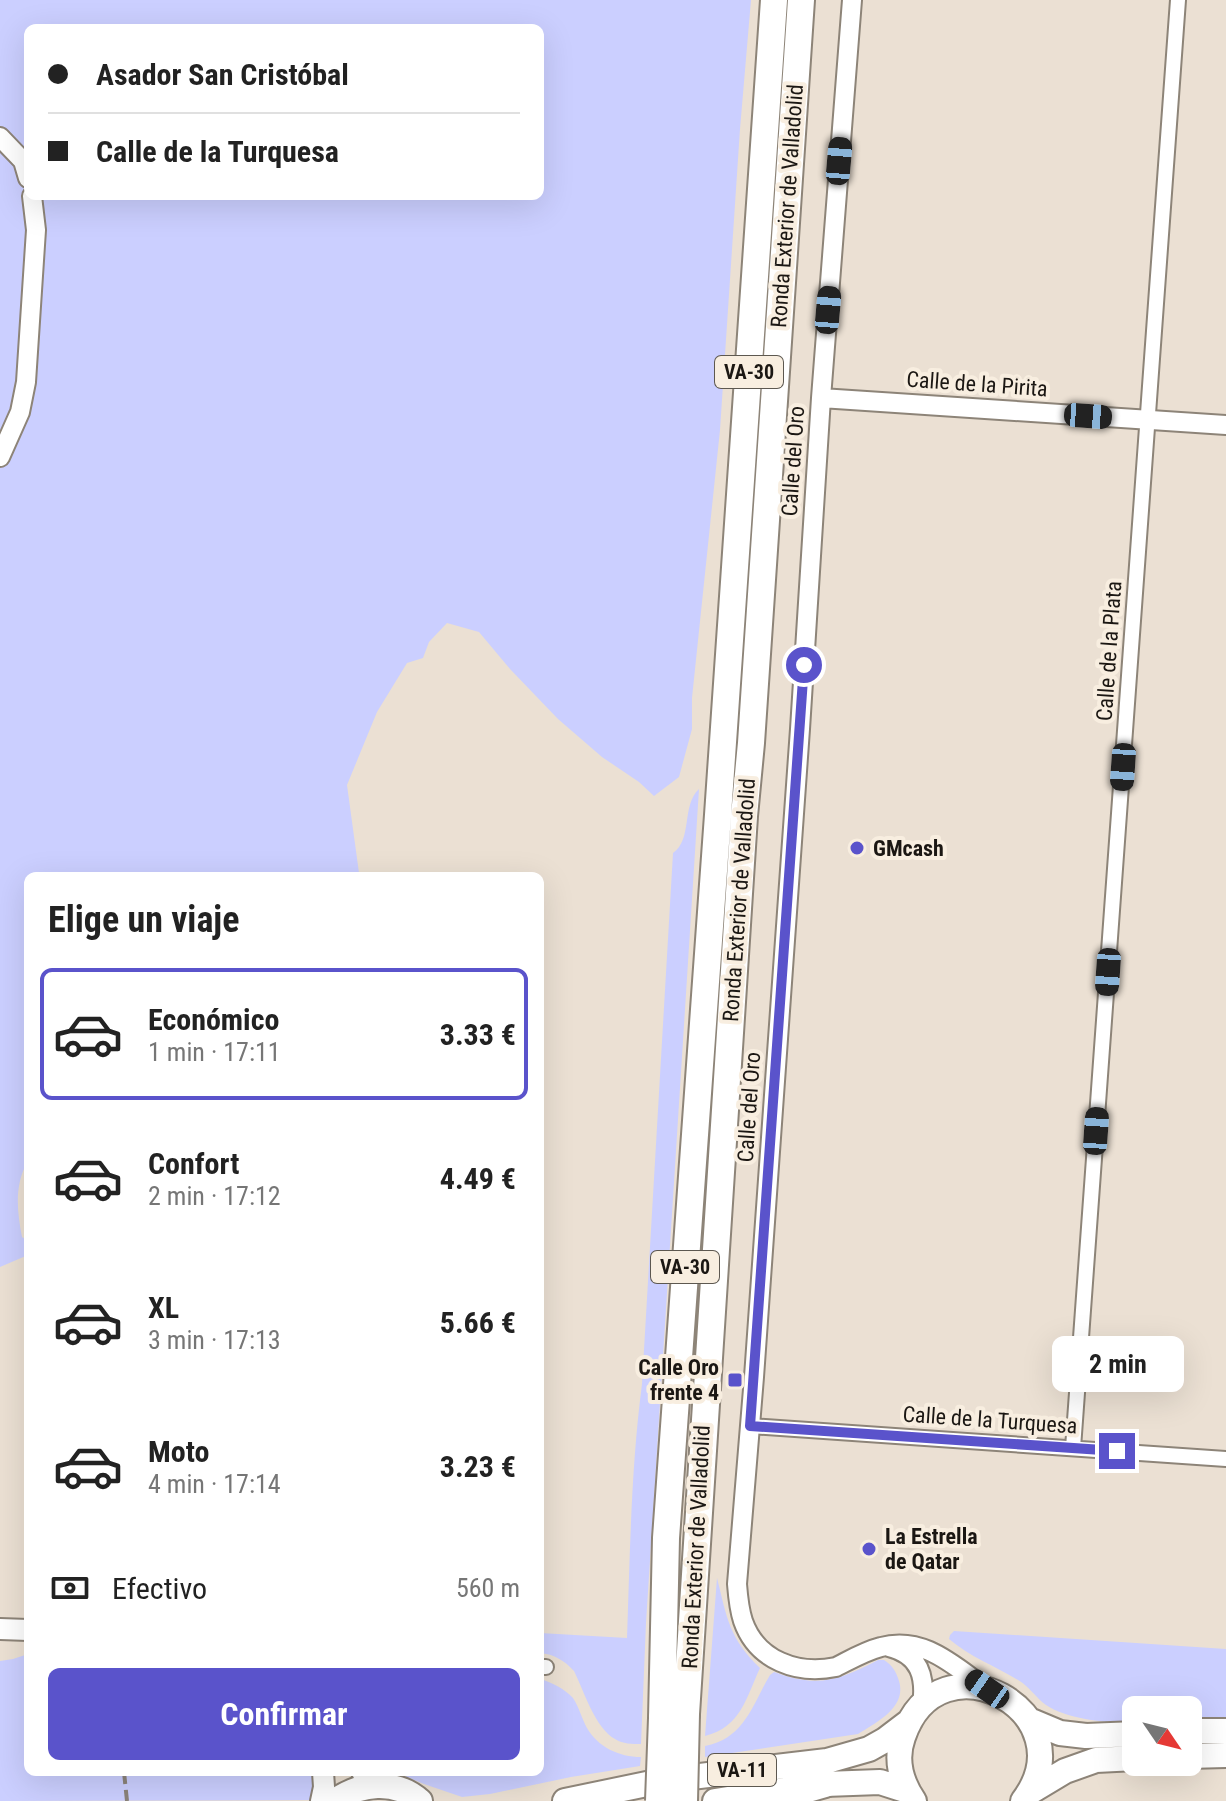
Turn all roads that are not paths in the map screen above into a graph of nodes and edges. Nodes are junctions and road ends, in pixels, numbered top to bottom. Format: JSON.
{"nodes":[{"id":1,"x":774,"y":0,"type":"edge"},
{"id":2,"x":801,"y":0,"type":"edge"},
{"id":3,"x":813,"y":0,"type":"edge"},
{"id":4,"x":852,"y":0,"type":"edge"},
{"id":5,"x":1178,"y":0,"type":"edge"},
{"id":6,"x":796,"y":68,"type":"junction"},
{"id":7,"x":0,"y":137,"type":"edge"},
{"id":8,"x":24,"y":164,"type":"edge"},
{"id":9,"x":32,"y":200,"type":"edge"},
{"id":10,"x":821,"y":398,"type":"junction"},
{"id":11,"x":1149,"y":420,"type":"junction"},
{"id":12,"x":1226,"y":425,"type":"edge"},
{"id":13,"x":0,"y":457,"type":"edge"},
{"id":14,"x":731,"y":816,"type":"junction"},
{"id":15,"x":750,"y":1426,"type":"junction"},
{"id":16,"x":1073,"y":1448,"type":"junction"},
{"id":17,"x":1226,"y":1459,"type":"edge"},
{"id":18,"x":0,"y":1629,"type":"edge"},
{"id":19,"x":24,"y":1630,"type":"edge"},
{"id":20,"x":882,"y":1646,"type":"junction"},
{"id":21,"x":987,"y":1689,"type":"junction"},
{"id":22,"x":916,"y":1714,"type":"junction"},
{"id":23,"x":674,"y":1716,"type":"junction"},
{"id":24,"x":1029,"y":1720,"type":"junction"},
{"id":25,"x":1202,"y":1731,"type":"edge"},
{"id":26,"x":1226,"y":1731,"type":"edge"},
{"id":27,"x":1122,"y":1735,"type":"edge"},
{"id":28,"x":1226,"y":1755,"type":"edge"},
{"id":29,"x":1202,"y":1756,"type":"edge"},
{"id":30,"x":1122,"y":1759,"type":"edge"},
{"id":31,"x":323,"y":1776,"type":"edge"},
{"id":32,"x":370,"y":1776,"type":"edge"},
{"id":33,"x":825,"y":1784,"type":"junction"},
{"id":34,"x":391,"y":1787,"type":"junction"},
{"id":35,"x":911,"y":1796,"type":"edge"},
{"id":36,"x":1027,"y":1796,"type":"edge"},
{"id":37,"x":321,"y":1801,"type":"edge"},
{"id":38,"x":335,"y":1801,"type":"edge"},
{"id":39,"x":420,"y":1801,"type":"edge"},
{"id":40,"x":565,"y":1801,"type":"edge"},
{"id":41,"x":659,"y":1801,"type":"edge"},
{"id":42,"x":684,"y":1801,"type":"edge"},
{"id":43,"x":715,"y":1801,"type":"edge"},
{"id":44,"x":766,"y":1801,"type":"edge"}],
"edges":[{"from":1,"to":14,"type":"highway","name":"Ronda Exterior de Valladolid","number":"VA-30"},
{"from":2,"to":6,"type":"highway","name":"Ronda Exterior de Valladolid","number":"VA-30"},
{"from":3,"to":6,"type":"highway"},
{"from":4,"to":10,"type":"street","name":"Calle del Oro"},
{"from":5,"to":11,"type":"street","name":"Calle de la Plata"},
{"from":6,"to":14,"type":"highway","name":"Ronda Exterior de Valladolid","number":"VA-30"},
{"from":7,"to":8,"type":"street"},
{"from":9,"to":13,"type":"street"},
{"from":10,"to":11,"type":"street","name":"Calle de la Pirita"},
{"from":10,"to":15,"type":"street","name":"Calle del Oro"},
{"from":11,"to":12,"type":"street","name":"Calle de la Pirita"},
{"from":11,"to":16,"type":"street","name":"Calle de la Plata"},
{"from":14,"to":23,"type":"highway","name":"Ronda Exterior de Valladolid","number":"VA-30"},
{"from":15,"to":16,"type":"street","name":"Calle de la Turquesa"},
{"from":15,"to":20,"type":"street","name":"Calle del Oro"},
{"from":16,"to":17,"type":"street","name":"Calle de la Turquesa"},
{"from":18,"to":19,"type":"main road"},
{"from":20,"to":21,"type":"street","name":"Calle del Oro"},
{"from":20,"to":22,"type":"street"},
{"from":21,"to":22,"type":"highway","number":"VA-11"},
{"from":21,"to":24,"type":"highway"},
{"from":22,"to":35,"type":"highway","number":"VA-11"},
{"from":22,"to":40,"type":"highway","number":"VA-11"},
{"from":23,"to":41,"type":"highway","name":"Ronda Exterior de Valladolid","number":"VA-30","bridge":true},
{"from":23,"to":42,"type":"highway","name":"Ronda Exterior de Valladolid","number":"VA-30","bridge":true},
{"from":24,"to":27,"type":"highway"},
{"from":24,"to":36,"type":"highway"},
{"from":25,"to":26,"type":"highway"},
{"from":28,"to":29,"type":"highway"},
{"from":30,"to":36,"type":"highway"},
{"from":31,"to":37,"type":"main road"},
{"from":32,"to":34,"type":"main road"},
{"from":33,"to":35,"type":"highway","number":"VA-11"},
{"from":33,"to":43,"type":"highway","number":"VA-11"},
{"from":33,"to":44,"type":"highway"},
{"from":34,"to":38,"type":"highway"},
{"from":34,"to":39,"type":"highway"}]}
